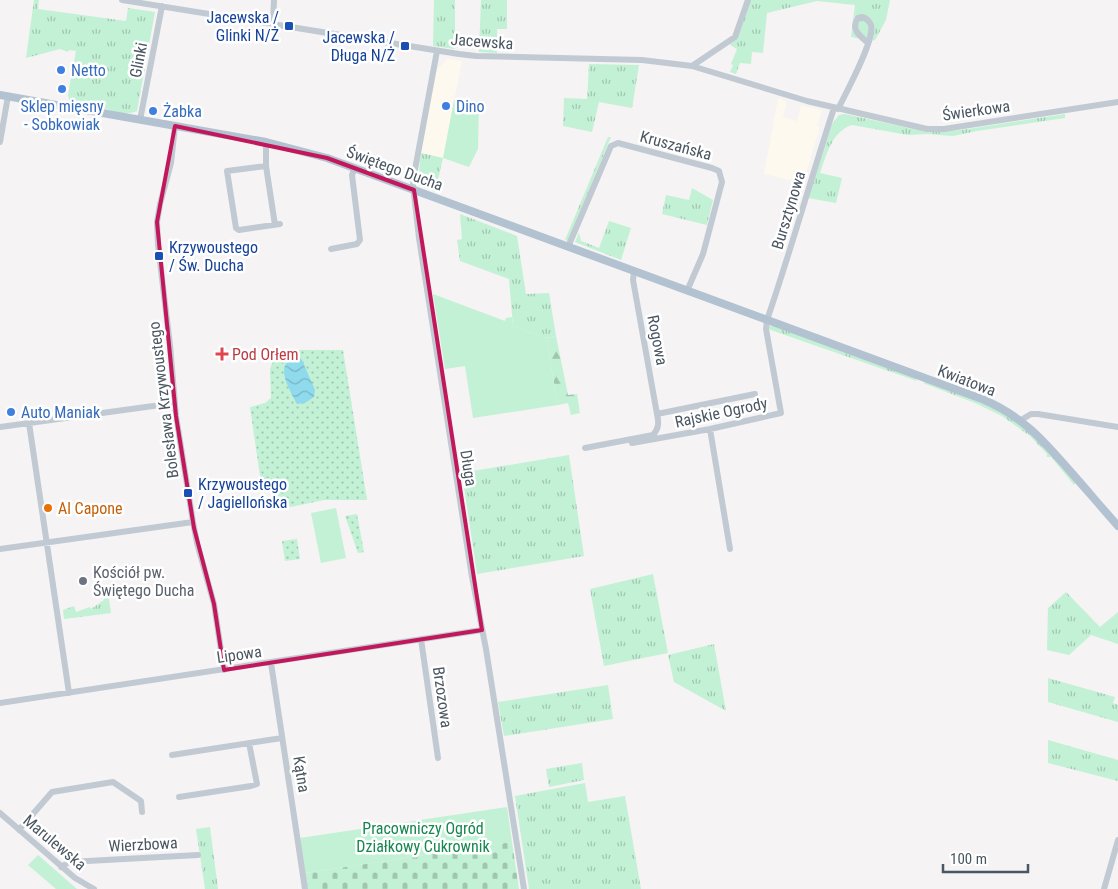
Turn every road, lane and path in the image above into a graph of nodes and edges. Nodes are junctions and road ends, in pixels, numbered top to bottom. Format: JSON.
{"nodes":[{"id":1,"x":122,"y":0,"type":"edge"},
{"id":2,"x":274,"y":0,"type":"edge"},
{"id":3,"x":748,"y":0,"type":"edge"},
{"id":4,"x":162,"y":6,"type":"junction"},
{"id":5,"x":273,"y":24,"type":"junction"},
{"id":6,"x":868,"y":43,"type":"dead end"},
{"id":7,"x":437,"y":51,"type":"junction"},
{"id":8,"x":692,"y":66,"type":"junction"},
{"id":9,"x":4,"y":96,"type":"edge"},
{"id":10,"x":1118,"y":102,"type":"edge"},
{"id":11,"x":836,"y":108,"type":"junction"},
{"id":12,"x":140,"y":120,"type":"junction"},
{"id":13,"x":175,"y":126,"type":"junction"},
{"id":14,"x":0,"y":142,"type":"edge"},
{"id":15,"x":266,"y":142,"type":"junction"},
{"id":16,"x":266,"y":166,"type":"junction"},
{"id":17,"x":355,"y":168,"type":"junction"},
{"id":18,"x":414,"y":190,"type":"junction"},
{"id":19,"x":568,"y":247,"type":"junction"},
{"id":20,"x":331,"y":249,"type":"dead end"},
{"id":21,"x":634,"y":271,"type":"junction"},
{"id":22,"x":687,"y":291,"type":"junction"},
{"id":23,"x":767,"y":320,"type":"junction"},
{"id":24,"x":755,"y":394,"type":"dead end"},
{"id":25,"x":175,"y":403,"type":"junction"},
{"id":26,"x":657,"y":414,"type":"junction"},
{"id":27,"x":1021,"y":420,"type":"junction"},
{"id":28,"x":29,"y":423,"type":"junction"},
{"id":29,"x":0,"y":427,"type":"edge"},
{"id":30,"x":1118,"y":427,"type":"edge"},
{"id":31,"x":710,"y":429,"type":"junction"},
{"id":32,"x":632,"y":443,"type":"dead end"},
{"id":33,"x":585,"y":448,"type":"dead end"},
{"id":34,"x":193,"y":522,"type":"junction"},
{"id":35,"x":1118,"y":526,"type":"edge"},
{"id":36,"x":47,"y":542,"type":"junction"},
{"id":37,"x":0,"y":549,"type":"edge"},
{"id":38,"x":730,"y":549,"type":"dead end"},
{"id":39,"x":482,"y":630,"type":"junction"},
{"id":40,"x":421,"y":639,"type":"junction"},
{"id":41,"x":271,"y":663,"type":"junction"},
{"id":42,"x":224,"y":670,"type":"junction"},
{"id":43,"x":69,"y":693,"type":"junction"},
{"id":44,"x":0,"y":703,"type":"edge"},
{"id":45,"x":282,"y":738,"type":"junction"},
{"id":46,"x":249,"y":743,"type":"junction"},
{"id":47,"x":172,"y":755,"type":"dead end"},
{"id":48,"x":438,"y":758,"type":"dead end"},
{"id":49,"x":179,"y":797,"type":"dead end"},
{"id":50,"x":142,"y":812,"type":"dead end"},
{"id":51,"x":0,"y":813,"type":"edge"},
{"id":52,"x":18,"y":830,"type":"junction"},
{"id":53,"x":1118,"y":840,"type":"edge"},
{"id":54,"x":198,"y":855,"type":"dead end"},
{"id":55,"x":61,"y":867,"type":"junction"},
{"id":56,"x":94,"y":889,"type":"edge"},
{"id":57,"x":305,"y":889,"type":"edge"},
{"id":58,"x":524,"y":889,"type":"edge"},
{"id":59,"x":1104,"y":889,"type":"edge"}],
"edges":[{"from":1,"to":4,"type":"street","name":"Jacewska"},
{"from":2,"to":5,"type":"street"},
{"from":3,"to":8,"type":"street"},
{"from":4,"to":5,"type":"street","name":"Jacewska"},
{"from":4,"to":12,"type":"street","name":"Glinki"},
{"from":5,"to":7,"type":"street","name":"Jacewska"},
{"from":6,"to":11,"type":"street","name":"Bursztynowa"},
{"from":7,"to":8,"type":"street","name":"Jacewska"},
{"from":7,"to":18,"type":"street","name":"Długa"},
{"from":8,"to":11,"type":"street","name":"Jacewska"},
{"from":9,"to":12,"type":"main road","name":"Świętego Ducha"},
{"from":9,"to":14,"type":"street"},
{"from":10,"to":11,"type":"street","name":"Świerkowa"},
{"from":11,"to":23,"type":"street","name":"Bursztynowa"},
{"from":12,"to":13,"type":"main road","name":"Świętego Ducha"},
{"from":13,"to":15,"type":"main road","name":"Świętego Ducha"},
{"from":13,"to":25,"type":"street","name":"Bolesława Krzywoustego"},
{"from":15,"to":16,"type":"street"},
{"from":15,"to":17,"type":"main road","name":"Świętego Ducha"},
{"from":16,"to":16,"type":"street"},
{"from":17,"to":18,"type":"main road","name":"Świętego Ducha"},
{"from":17,"to":20,"type":"street"},
{"from":18,"to":19,"type":"main road","name":"Świętego Ducha"},
{"from":18,"to":39,"type":"street","name":"Długa"},
{"from":19,"to":21,"type":"main road","name":"Świętego Ducha"},
{"from":19,"to":22,"type":"street","name":"Kruszańska"},
{"from":21,"to":22,"type":"main road","name":"Świętego Ducha"},
{"from":21,"to":26,"type":"street","name":"Rogowa"},
{"from":22,"to":23,"type":"main road","name":"Świętego Ducha"},
{"from":23,"to":27,"type":"main road","name":"Kwiatowa"},
{"from":23,"to":31,"type":"street","name":"Rajskie Ogrody"},
{"from":24,"to":26,"type":"street"},
{"from":25,"to":28,"type":"street"},
{"from":25,"to":34,"type":"street","name":"Bolesława Krzywoustego"},
{"from":26,"to":33,"type":"street","name":"Rogowa"},
{"from":27,"to":30,"type":"street"},
{"from":27,"to":35,"type":"main road","name":"Kwiatowa"},
{"from":28,"to":29,"type":"street"},
{"from":28,"to":36,"type":"street"},
{"from":31,"to":32,"type":"street","name":"Rajskie Ogrody"},
{"from":31,"to":38,"type":"street"},
{"from":34,"to":36,"type":"street"},
{"from":34,"to":42,"type":"street","name":"Bolesława Krzywoustego"},
{"from":36,"to":37,"type":"street"},
{"from":36,"to":43,"type":"street"},
{"from":39,"to":40,"type":"street","name":"Lipowa"},
{"from":39,"to":58,"type":"street","name":"Długa"},
{"from":40,"to":41,"type":"street","name":"Lipowa"},
{"from":40,"to":48,"type":"street","name":"Brzozowa"},
{"from":41,"to":42,"type":"street","name":"Lipowa"},
{"from":41,"to":45,"type":"street","name":"Kątna"},
{"from":42,"to":43,"type":"street","name":"Lipowa"},
{"from":43,"to":44,"type":"street","name":"Lipowa"},
{"from":45,"to":46,"type":"street"},
{"from":45,"to":57,"type":"street","name":"Kątna"},
{"from":46,"to":47,"type":"street"},
{"from":46,"to":49,"type":"street"},
{"from":50,"to":52,"type":"street"},
{"from":51,"to":52,"type":"street","name":"Marulewska"},
{"from":52,"to":55,"type":"street","name":"Marulewska"},
{"from":53,"to":59,"type":"street"},
{"from":54,"to":55,"type":"street","name":"Wierzbowa"},
{"from":55,"to":56,"type":"street","name":"Marulewska"}]}
